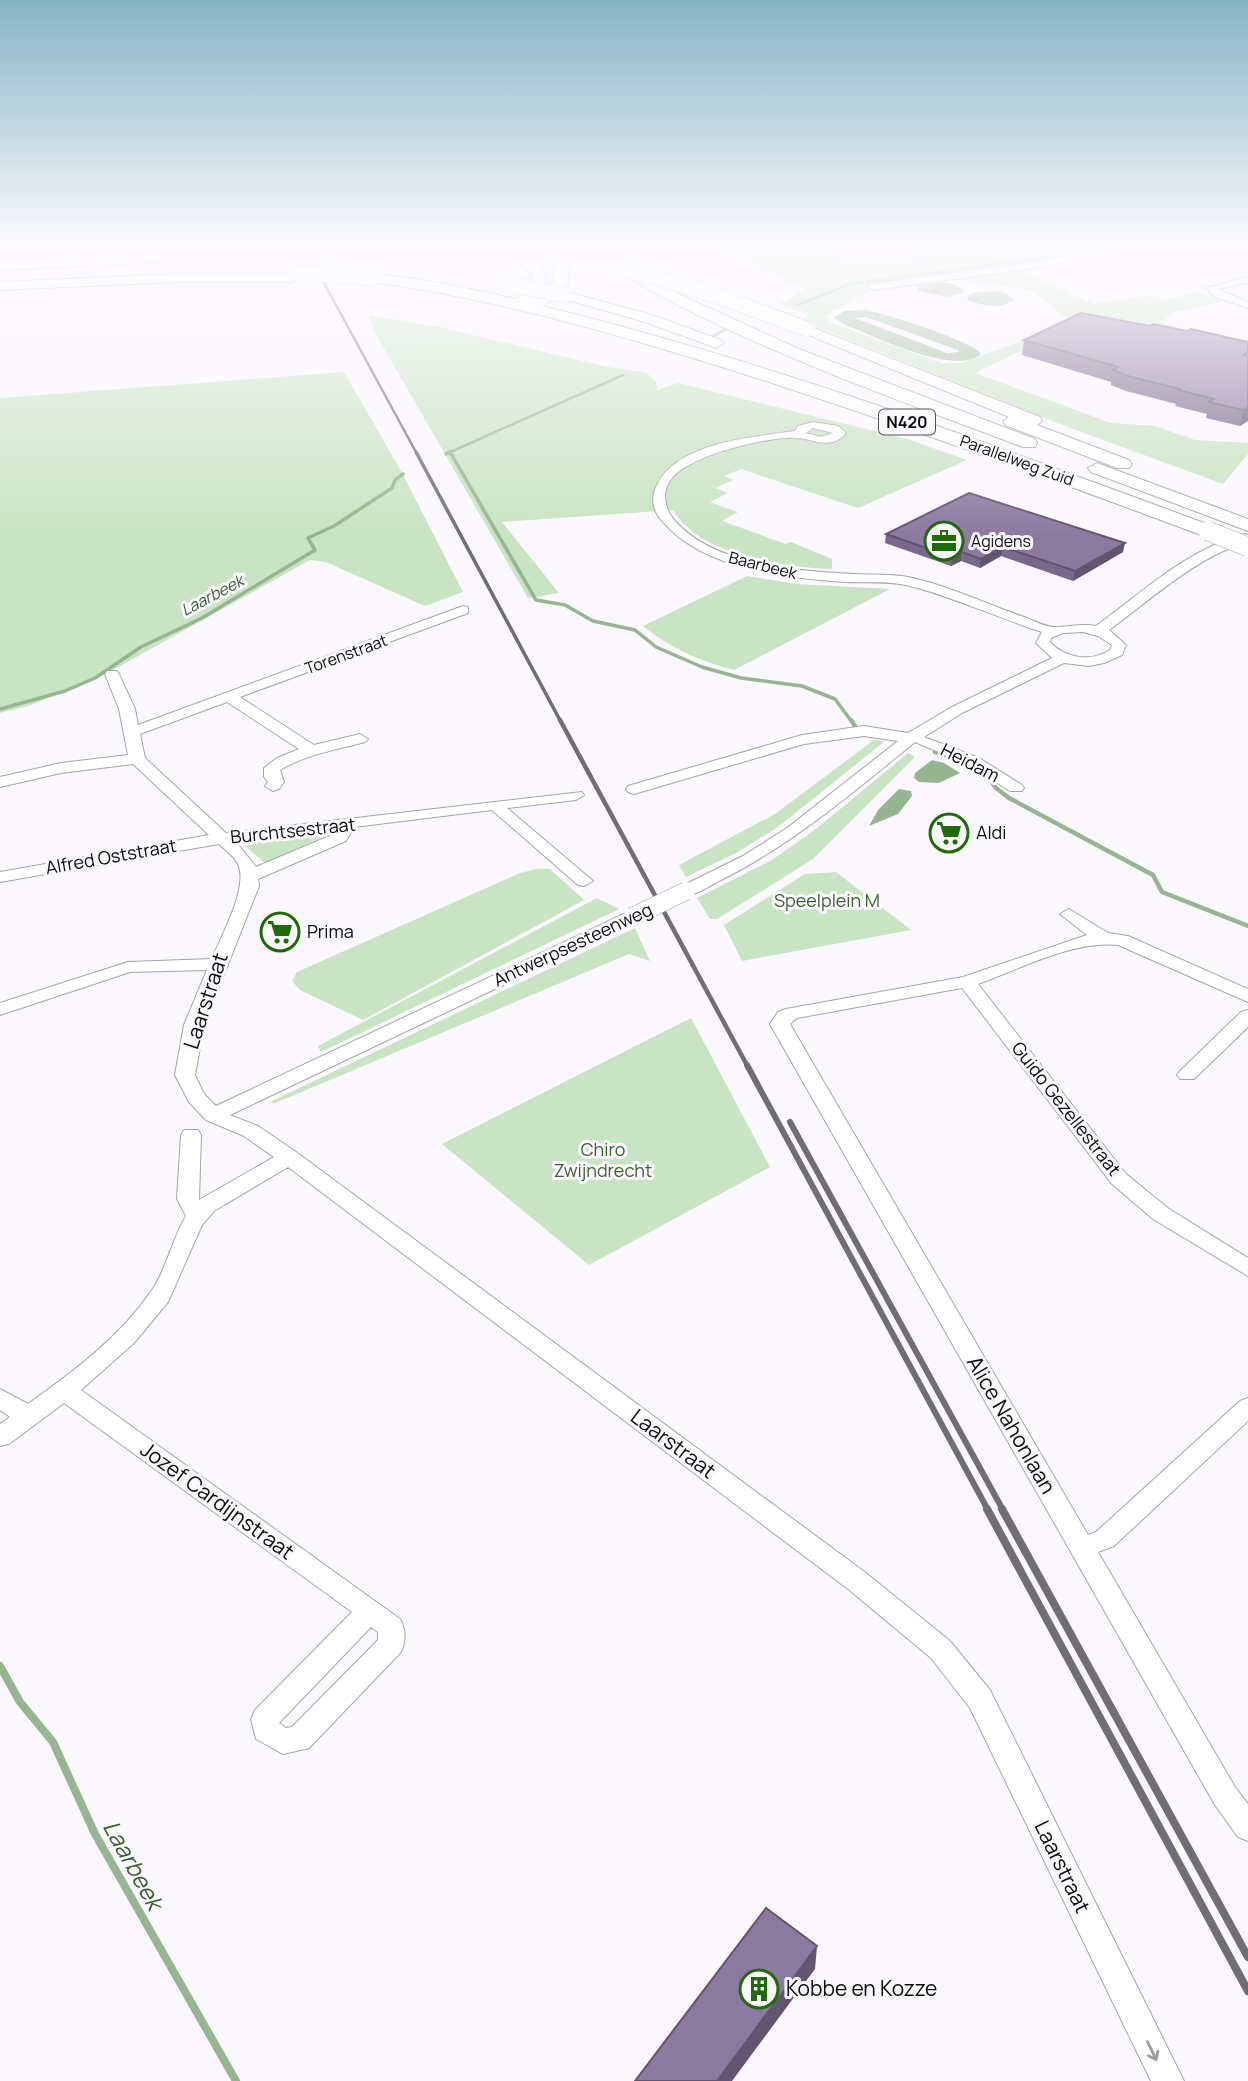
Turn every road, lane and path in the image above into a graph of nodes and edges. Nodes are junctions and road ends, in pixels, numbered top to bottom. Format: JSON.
{"nodes":[{"id":1,"x":644,"y":343,"type":"edge"},
{"id":2,"x":647,"y":343,"type":"edge"},
{"id":3,"x":702,"y":343,"type":"edge"},
{"id":4,"x":772,"y":343,"type":"edge"},
{"id":5,"x":805,"y":343,"type":"edge"},
{"id":6,"x":841,"y":343,"type":"edge"},
{"id":7,"x":665,"y":349,"type":"junction"},
{"id":8,"x":710,"y":355,"type":"junction"},
{"id":9,"x":800,"y":434,"type":"dead end"},
{"id":10,"x":1154,"y":475,"type":"junction"},
{"id":11,"x":1133,"y":482,"type":"junction"},
{"id":12,"x":1248,"y":508,"type":"edge"},
{"id":13,"x":1208,"y":518,"type":"junction"},
{"id":14,"x":1248,"y":525,"type":"edge"},
{"id":15,"x":1246,"y":546,"type":"edge"},
{"id":16,"x":463,"y":610,"type":"dead end"},
{"id":17,"x":1052,"y":631,"type":"junction"},
{"id":18,"x":1099,"y":631,"type":"junction"},
{"id":19,"x":1063,"y":658,"type":"junction"},
{"id":20,"x":111,"y":674,"type":"dead end"},
{"id":21,"x":229,"y":697,"type":"junction"},
{"id":22,"x":132,"y":732,"type":"junction"},
{"id":23,"x":360,"y":739,"type":"dead end"},
{"id":24,"x":916,"y":739,"type":"junction"},
{"id":25,"x":310,"y":749,"type":"junction"},
{"id":26,"x":137,"y":759,"type":"junction"},
{"id":27,"x":0,"y":782,"type":"edge"},
{"id":28,"x":273,"y":786,"type":"dead end"},
{"id":29,"x":1016,"y":788,"type":"dead end"},
{"id":30,"x":634,"y":789,"type":"dead end"},
{"id":31,"x":576,"y":795,"type":"dead end"},
{"id":32,"x":496,"y":804,"type":"junction"},
{"id":33,"x":347,"y":825,"type":"junction"},
{"id":34,"x":223,"y":839,"type":"junction"},
{"id":35,"x":250,"y":876,"type":"junction"},
{"id":36,"x":0,"y":877,"type":"edge"},
{"id":37,"x":584,"y":881,"type":"dead end"},
{"id":38,"x":1069,"y":914,"type":"dead end"},
{"id":39,"x":1103,"y":938,"type":"junction"},
{"id":40,"x":216,"y":964,"type":"junction"},
{"id":41,"x":967,"y":982,"type":"junction"},
{"id":42,"x":1248,"y":996,"type":"edge"},
{"id":43,"x":0,"y":1009,"type":"edge"},
{"id":44,"x":1248,"y":1016,"type":"edge"},
{"id":45,"x":1187,"y":1075,"type":"dead end"},
{"id":46,"x":213,"y":1115,"type":"junction"},
{"id":47,"x":191,"y":1135,"type":"dead end"},
{"id":48,"x":289,"y":1157,"type":"junction"},
{"id":49,"x":196,"y":1215,"type":"junction"},
{"id":50,"x":1248,"y":1268,"type":"edge"},
{"id":51,"x":64,"y":1391,"type":"junction"},
{"id":52,"x":0,"y":1398,"type":"edge"},
{"id":53,"x":1248,"y":1407,"type":"edge"},
{"id":54,"x":28,"y":1416,"type":"junction"},
{"id":55,"x":0,"y":1437,"type":"edge"},
{"id":56,"x":1083,"y":1547,"type":"junction"},
{"id":57,"x":370,"y":1611,"type":"junction"},
{"id":58,"x":1248,"y":1827,"type":"edge"},
{"id":59,"x":1168,"y":2081,"type":"edge"}],
"edges":[{"from":1,"to":7,"type":"highway","name":"Parallelweg Zuid"},
{"from":2,"to":7,"type":"highway","name":"Parallelweg Zuid"},
{"from":3,"to":8,"type":"highway","bridge":true},
{"from":4,"to":11,"type":"highway"},
{"from":5,"to":10,"type":"highway"},
{"from":6,"to":10,"type":"highway","bridge":true},
{"from":7,"to":8,"type":"highway","name":"Parallelweg Zuid"},
{"from":8,"to":11,"type":"highway"},
{"from":8,"to":13,"type":"highway","name":"Parallelweg Zuid","number":"N420"},
{"from":9,"to":17,"type":"street","name":"Baarbeek"},
{"from":10,"to":13,"type":"highway"},
{"from":11,"to":13,"type":"highway"},
{"from":12,"to":13,"type":"highway"},
{"from":13,"to":14,"type":"highway"},
{"from":13,"to":15,"type":"highway","name":"Parallelweg Zuid","number":"N420","bridge":true},
{"from":15,"to":18,"type":"street"},
{"from":16,"to":21,"type":"street","name":"Torenstraat"},
{"from":17,"to":18,"type":"street"},
{"from":17,"to":19,"type":"street"},
{"from":18,"to":19,"type":"street"},
{"from":19,"to":24,"type":"street","name":"Antwerpsesteenweg"},
{"from":20,"to":22,"type":"street"},
{"from":21,"to":22,"type":"street","name":"Torenstraat"},
{"from":21,"to":25,"type":"street"},
{"from":22,"to":26,"type":"street"},
{"from":23,"to":25,"type":"street"},
{"from":24,"to":29,"type":"street","name":"Heidam"},
{"from":24,"to":30,"type":"street"},
{"from":24,"to":46,"type":"street","name":"Antwerpsesteenweg","bridge":true},
{"from":25,"to":28,"type":"street"},
{"from":26,"to":27,"type":"street"},
{"from":26,"to":34,"type":"street","name":"Burchtsestraat"},
{"from":31,"to":32,"type":"street","name":"Burchtsestraat"},
{"from":32,"to":33,"type":"street","name":"Burchtsestraat"},
{"from":32,"to":37,"type":"street"},
{"from":33,"to":34,"type":"street","name":"Burchtsestraat"},
{"from":33,"to":35,"type":"street"},
{"from":34,"to":35,"type":"street"},
{"from":34,"to":36,"type":"street","name":"Alfred Oststraat"},
{"from":35,"to":40,"type":"street","name":"Laarstraat"},
{"from":38,"to":39,"type":"street"},
{"from":39,"to":41,"type":"street"},
{"from":39,"to":42,"type":"street"},
{"from":40,"to":43,"type":"street"},
{"from":40,"to":46,"type":"street","name":"Laarstraat"},
{"from":41,"to":50,"type":"street","name":"Guido Gezellestraat"},
{"from":41,"to":56,"type":"street","name":"Alice Nahonlaan"},
{"from":44,"to":45,"type":"street"},
{"from":46,"to":48,"type":"street","name":"Laarstraat"},
{"from":47,"to":49,"type":"street"},
{"from":48,"to":49,"type":"street"},
{"from":48,"to":59,"type":"street","name":"Laarstraat","one_way":true},
{"from":49,"to":51,"type":"street"},
{"from":51,"to":54,"type":"street"},
{"from":51,"to":57,"type":"street","name":"Jozef Cardijnstraat"},
{"from":52,"to":54,"type":"street"},
{"from":53,"to":56,"type":"street"},
{"from":54,"to":55,"type":"street"},
{"from":56,"to":58,"type":"street","name":"Alice Nahonlaan"},
{"from":57,"to":57,"type":"street","name":"Jozef Cardijnstraat"}]}
